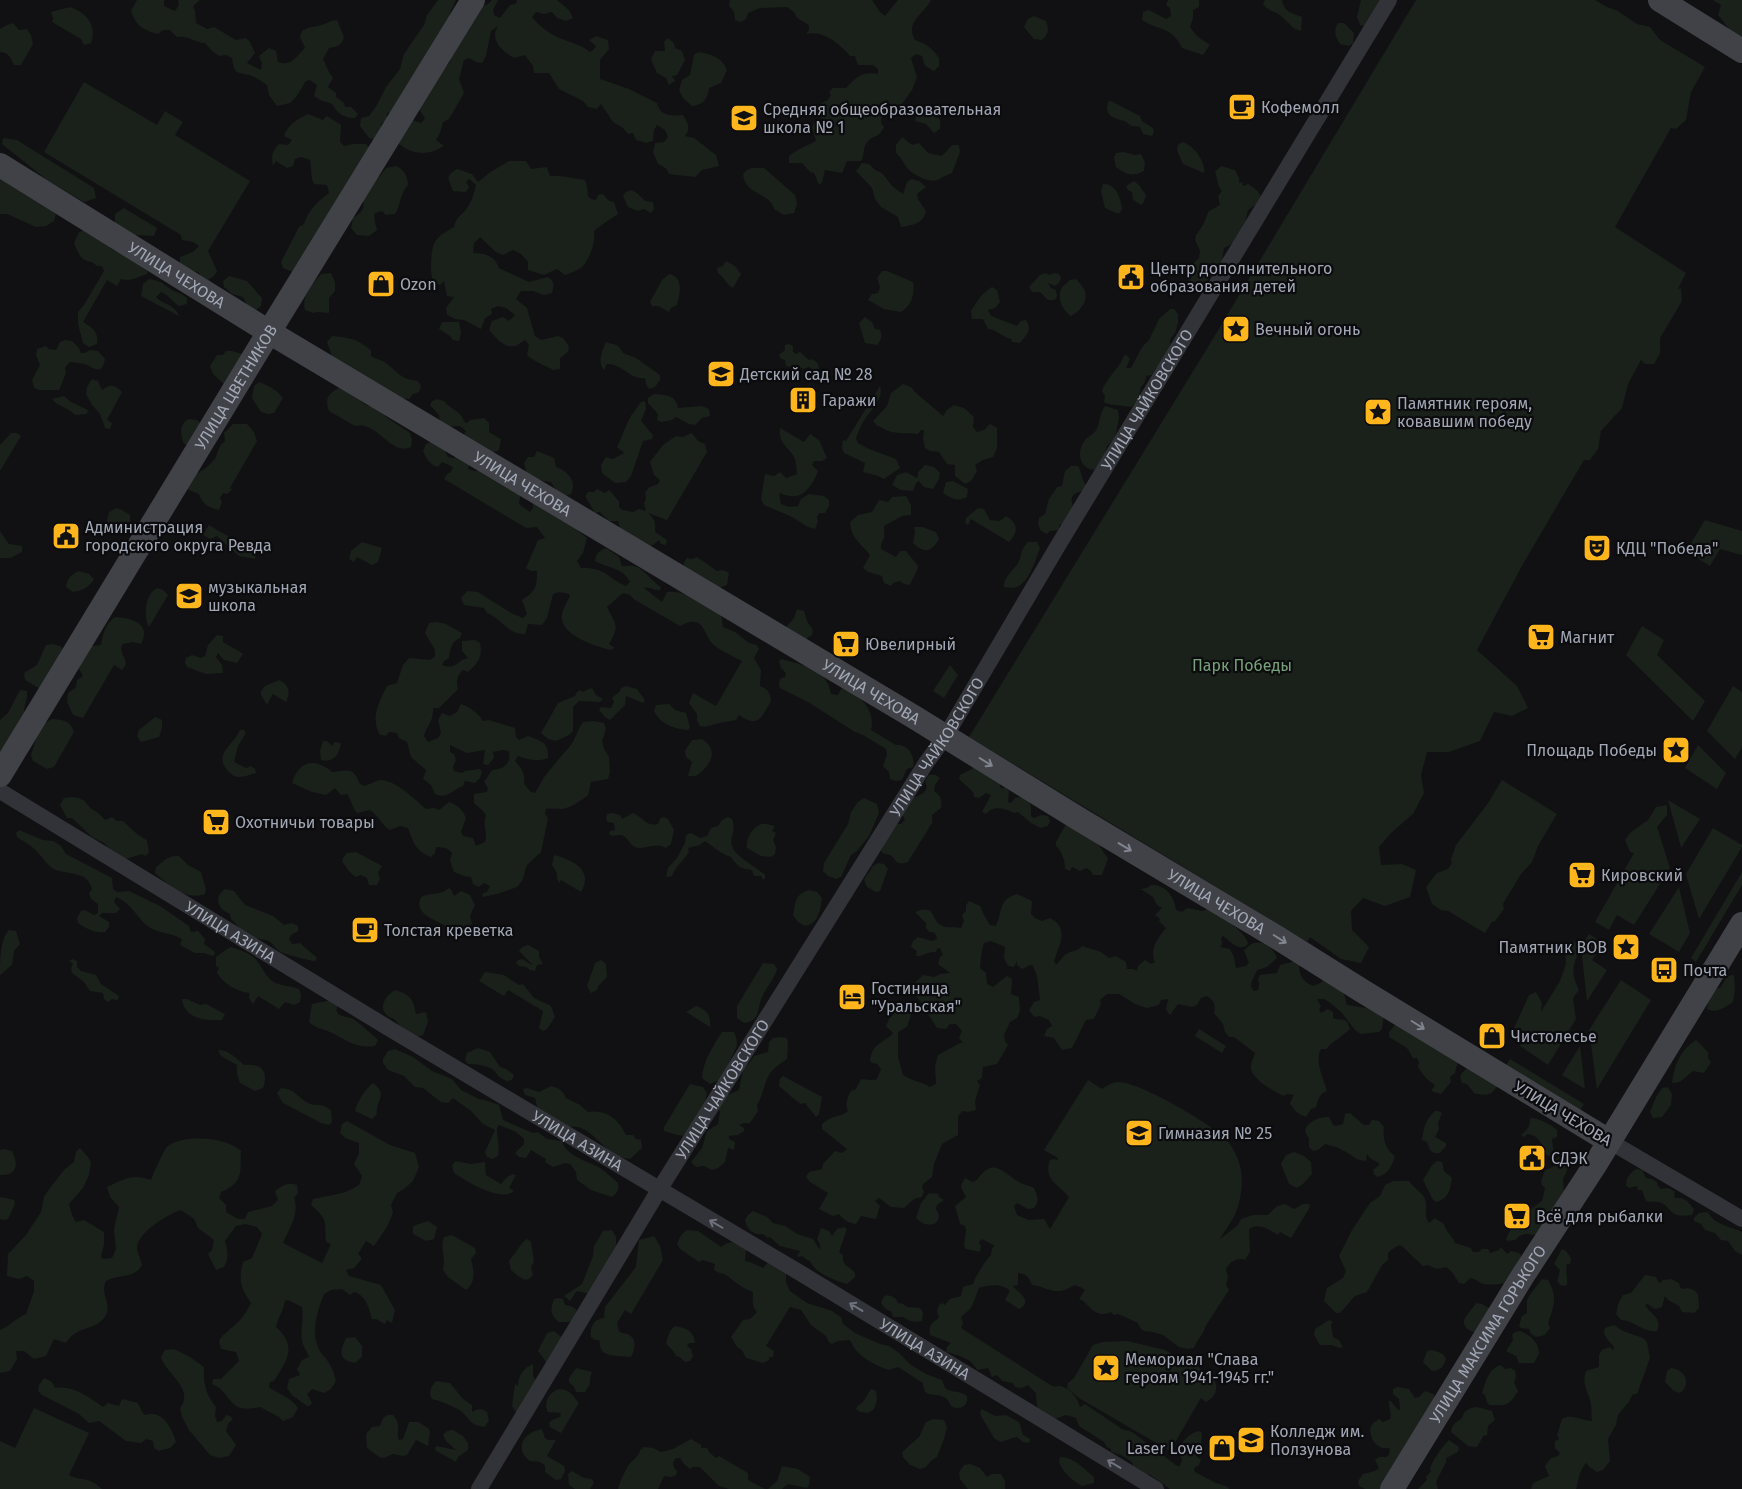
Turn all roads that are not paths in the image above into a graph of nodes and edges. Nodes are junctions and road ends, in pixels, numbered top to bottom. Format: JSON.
{"nodes":[{"id":1,"x":473,"y":0,"type":"edge"},
{"id":2,"x":1388,"y":0,"type":"edge"},
{"id":3,"x":1660,"y":0,"type":"edge"},
{"id":4,"x":1742,"y":51,"type":"edge"},
{"id":5,"x":0,"y":165,"type":"edge"},
{"id":6,"x":268,"y":332,"type":"junction"},
{"id":7,"x":945,"y":736,"type":"junction"},
{"id":8,"x":0,"y":775,"type":"edge"},
{"id":9,"x":0,"y":791,"type":"edge"},
{"id":10,"x":1742,"y":924,"type":"edge"},
{"id":11,"x":1609,"y":1141,"type":"junction"},
{"id":12,"x":659,"y":1190,"type":"junction"},
{"id":13,"x":1742,"y":1219,"type":"edge"},
{"id":14,"x":479,"y":1489,"type":"edge"},
{"id":15,"x":1156,"y":1489,"type":"edge"},
{"id":16,"x":1392,"y":1489,"type":"edge"}],
"edges":[{"from":1,"to":6,"type":"street","name":"УЛИЦА ЦВЕТНИКОВ"},
{"from":2,"to":7,"type":"street","name":"УЛИЦА ЧАЙКОВСКОГО"},
{"from":3,"to":4,"type":"street"},
{"from":5,"to":6,"type":"street","name":"УЛИЦА ЧЕХОВА"},
{"from":6,"to":7,"type":"street","name":"УЛИЦА ЧЕХОВА"},
{"from":6,"to":8,"type":"street","name":"УЛИЦА ЦВЕТНИКОВ"},
{"from":7,"to":11,"type":"street","name":"УЛИЦА ЧЕХОВА","one_way":true},
{"from":7,"to":12,"type":"street","name":"УЛИЦА ЧАЙКОВСКОГО"},
{"from":9,"to":12,"type":"street","name":"УЛИЦА АЗИНА"},
{"from":10,"to":11,"type":"street","name":"УЛИЦА МАКСИМА ГОРЬКОГО"},
{"from":11,"to":13,"type":"street","name":"УЛИЦА ЧЕХОВА"},
{"from":11,"to":16,"type":"street","name":"УЛИЦА МАКСИМА ГОРЬКОГО"},
{"from":12,"to":14,"type":"street","name":"УЛИЦА ЧАЙКОВСКОГО"},
{"from":15,"to":12,"type":"street","name":"УЛИЦА АЗИНА","one_way":true}]}
